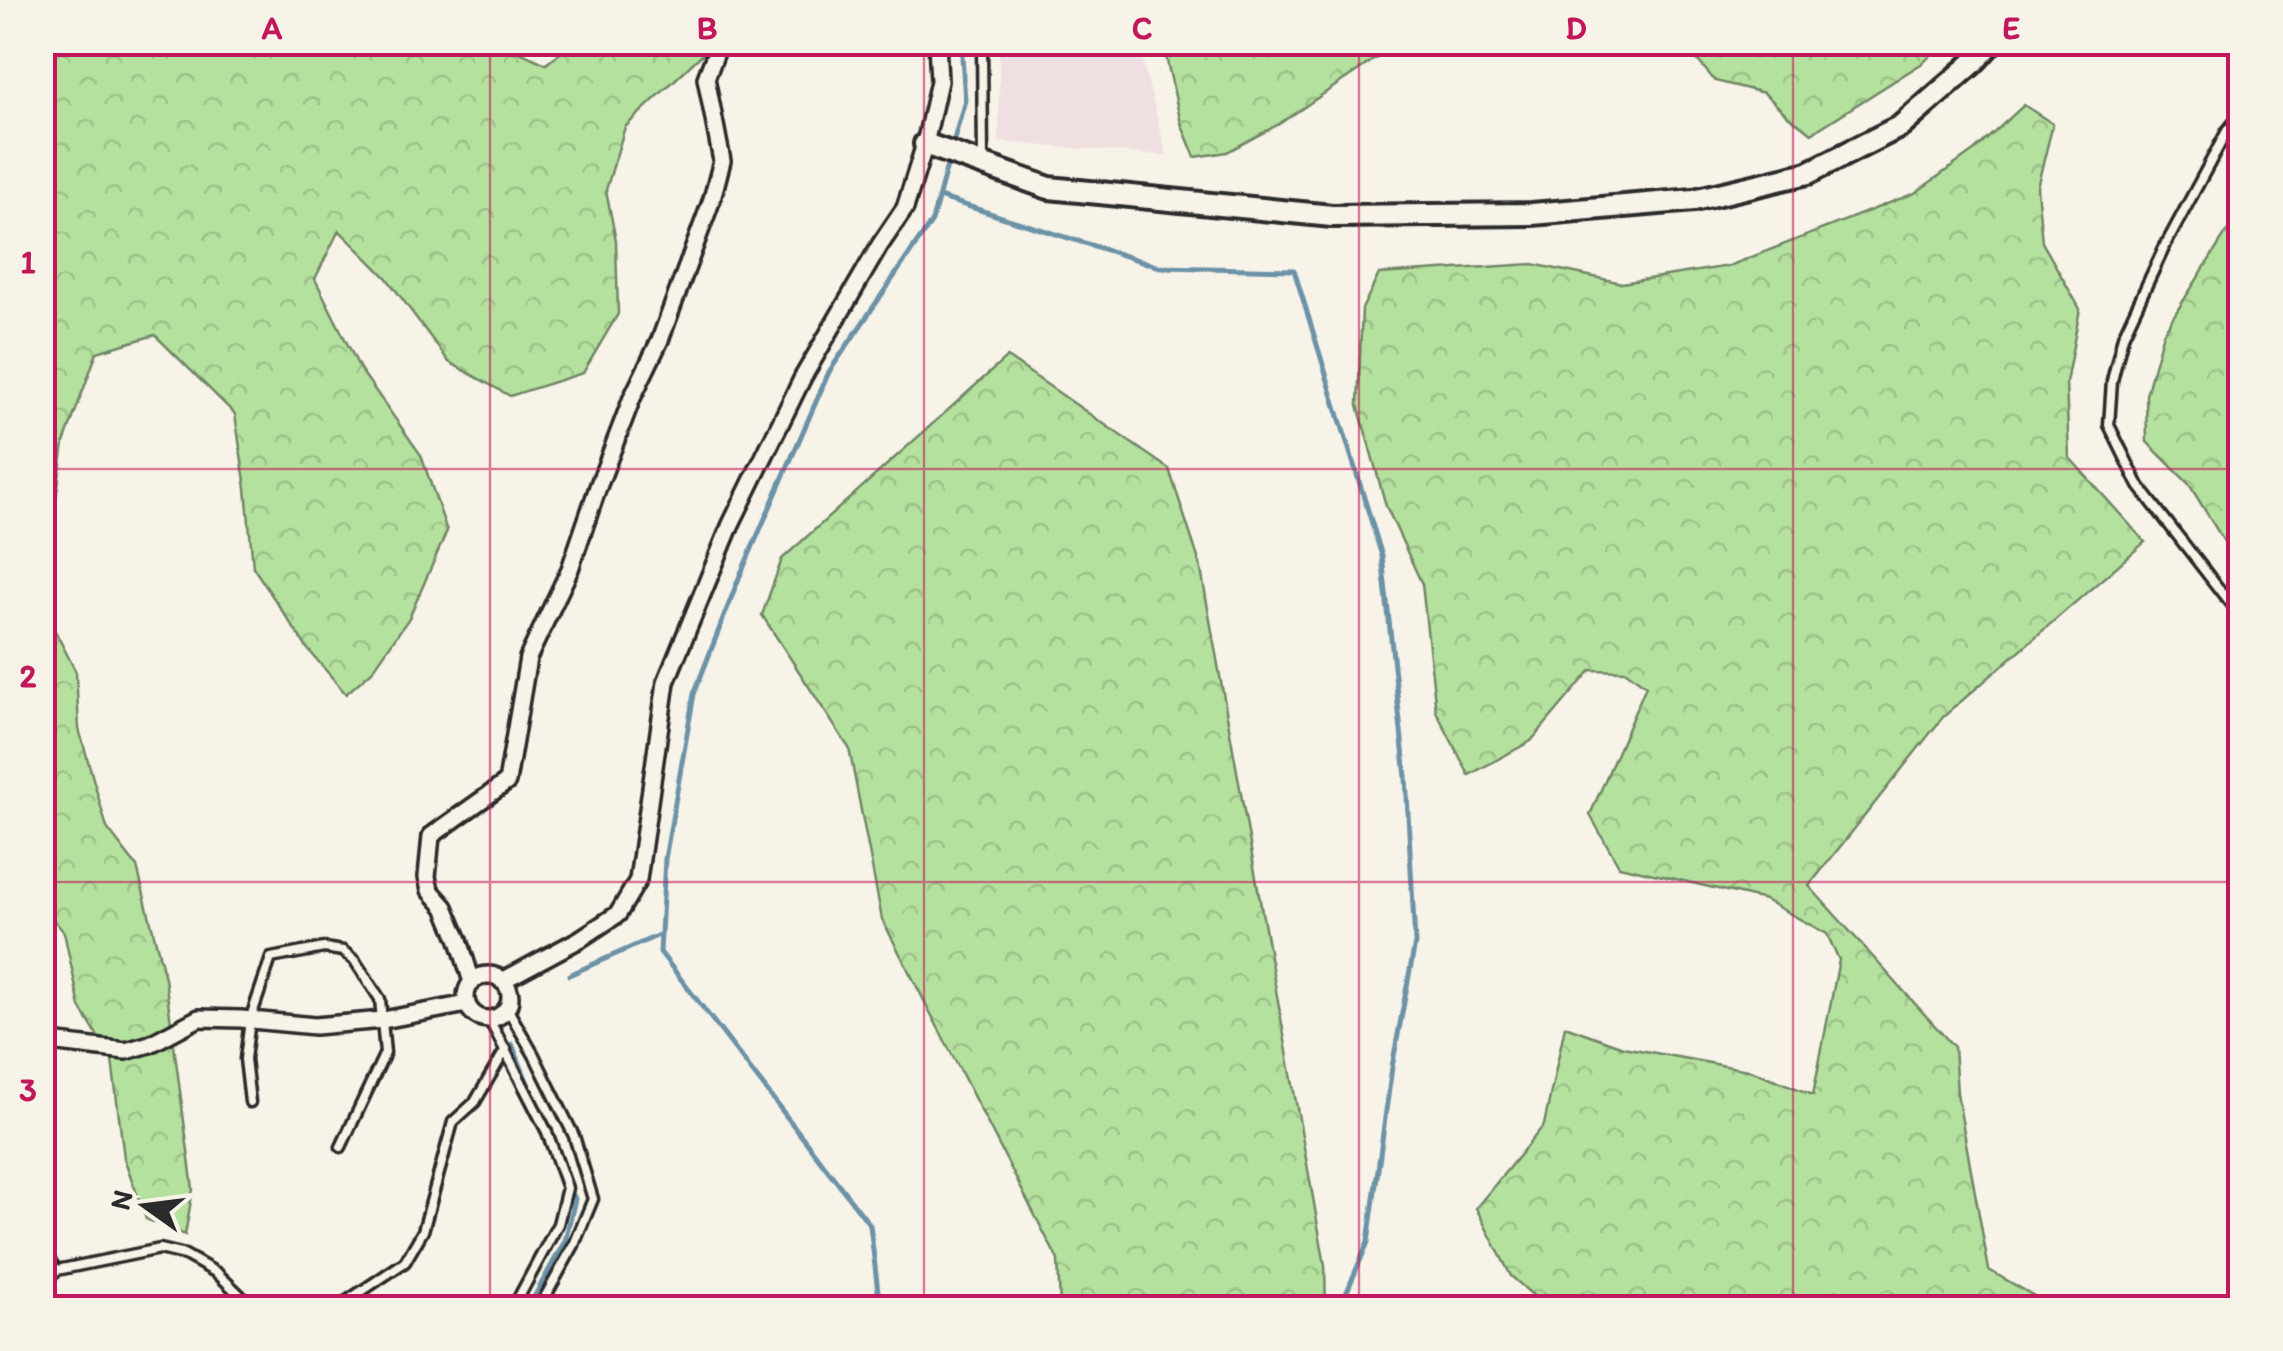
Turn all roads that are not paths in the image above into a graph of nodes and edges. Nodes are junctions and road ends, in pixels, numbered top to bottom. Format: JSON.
{"nodes":[{"id":1,"x":720,"y":42,"type":"edge"},
{"id":2,"x":936,"y":42,"type":"edge"},
{"id":3,"x":982,"y":42,"type":"edge"},
{"id":4,"x":1992,"y":42,"type":"edge"},
{"id":5,"x":2240,"y":115,"type":"edge"},
{"id":6,"x":929,"y":146,"type":"junction"},
{"id":7,"x":977,"y":163,"type":"junction"},
{"id":8,"x":2240,"y":616,"type":"edge"},
{"id":9,"x":502,"y":980,"type":"junction"},
{"id":10,"x":472,"y":982,"type":"junction"},
{"id":11,"x":467,"y":1004,"type":"junction"},
{"id":12,"x":507,"y":1008,"type":"junction"},
{"id":13,"x":488,"y":1019,"type":"junction"},
{"id":14,"x":250,"y":1020,"type":"junction"},
{"id":15,"x":383,"y":1020,"type":"junction"},
{"id":16,"x":42,"y":1041,"type":"edge"},
{"id":17,"x":506,"y":1049,"type":"junction"},
{"id":18,"x":250,"y":1102,"type":"dead end"},
{"id":19,"x":341,"y":1147,"type":"dead end"},
{"id":20,"x":42,"y":1252,"type":"edge"},
{"id":21,"x":57,"y":1270,"type":"junction"},
{"id":22,"x":42,"y":1283,"type":"edge"},
{"id":23,"x":309,"y":1308,"type":"edge"},
{"id":24,"x":323,"y":1308,"type":"edge"},
{"id":25,"x":513,"y":1308,"type":"edge"},
{"id":26,"x":538,"y":1308,"type":"edge"}],
"edges":[{"from":1,"to":10,"type":"street"},
{"from":2,"to":6,"type":"street"},
{"from":3,"to":7,"type":"lane"},
{"from":4,"to":7,"type":"street"},
{"from":5,"to":8,"type":"lane"},
{"from":6,"to":7,"type":"street"},
{"from":6,"to":9,"type":"street"},
{"from":9,"to":10,"type":"street"},
{"from":9,"to":12,"type":"street"},
{"from":10,"to":11,"type":"street"},
{"from":11,"to":13,"type":"street"},
{"from":11,"to":15,"type":"street"},
{"from":12,"to":13,"type":"street"},
{"from":12,"to":26,"type":"lane"},
{"from":13,"to":17,"type":"lane"},
{"from":14,"to":15,"type":"street"},
{"from":14,"to":15,"type":"lane"},
{"from":14,"to":16,"type":"street"},
{"from":14,"to":18,"type":"lane"},
{"from":15,"to":19,"type":"lane"},
{"from":17,"to":24,"type":"lane"},
{"from":17,"to":25,"type":"lane"},
{"from":20,"to":21,"type":"lane"},
{"from":21,"to":22,"type":"lane"},
{"from":21,"to":23,"type":"lane"}]}
